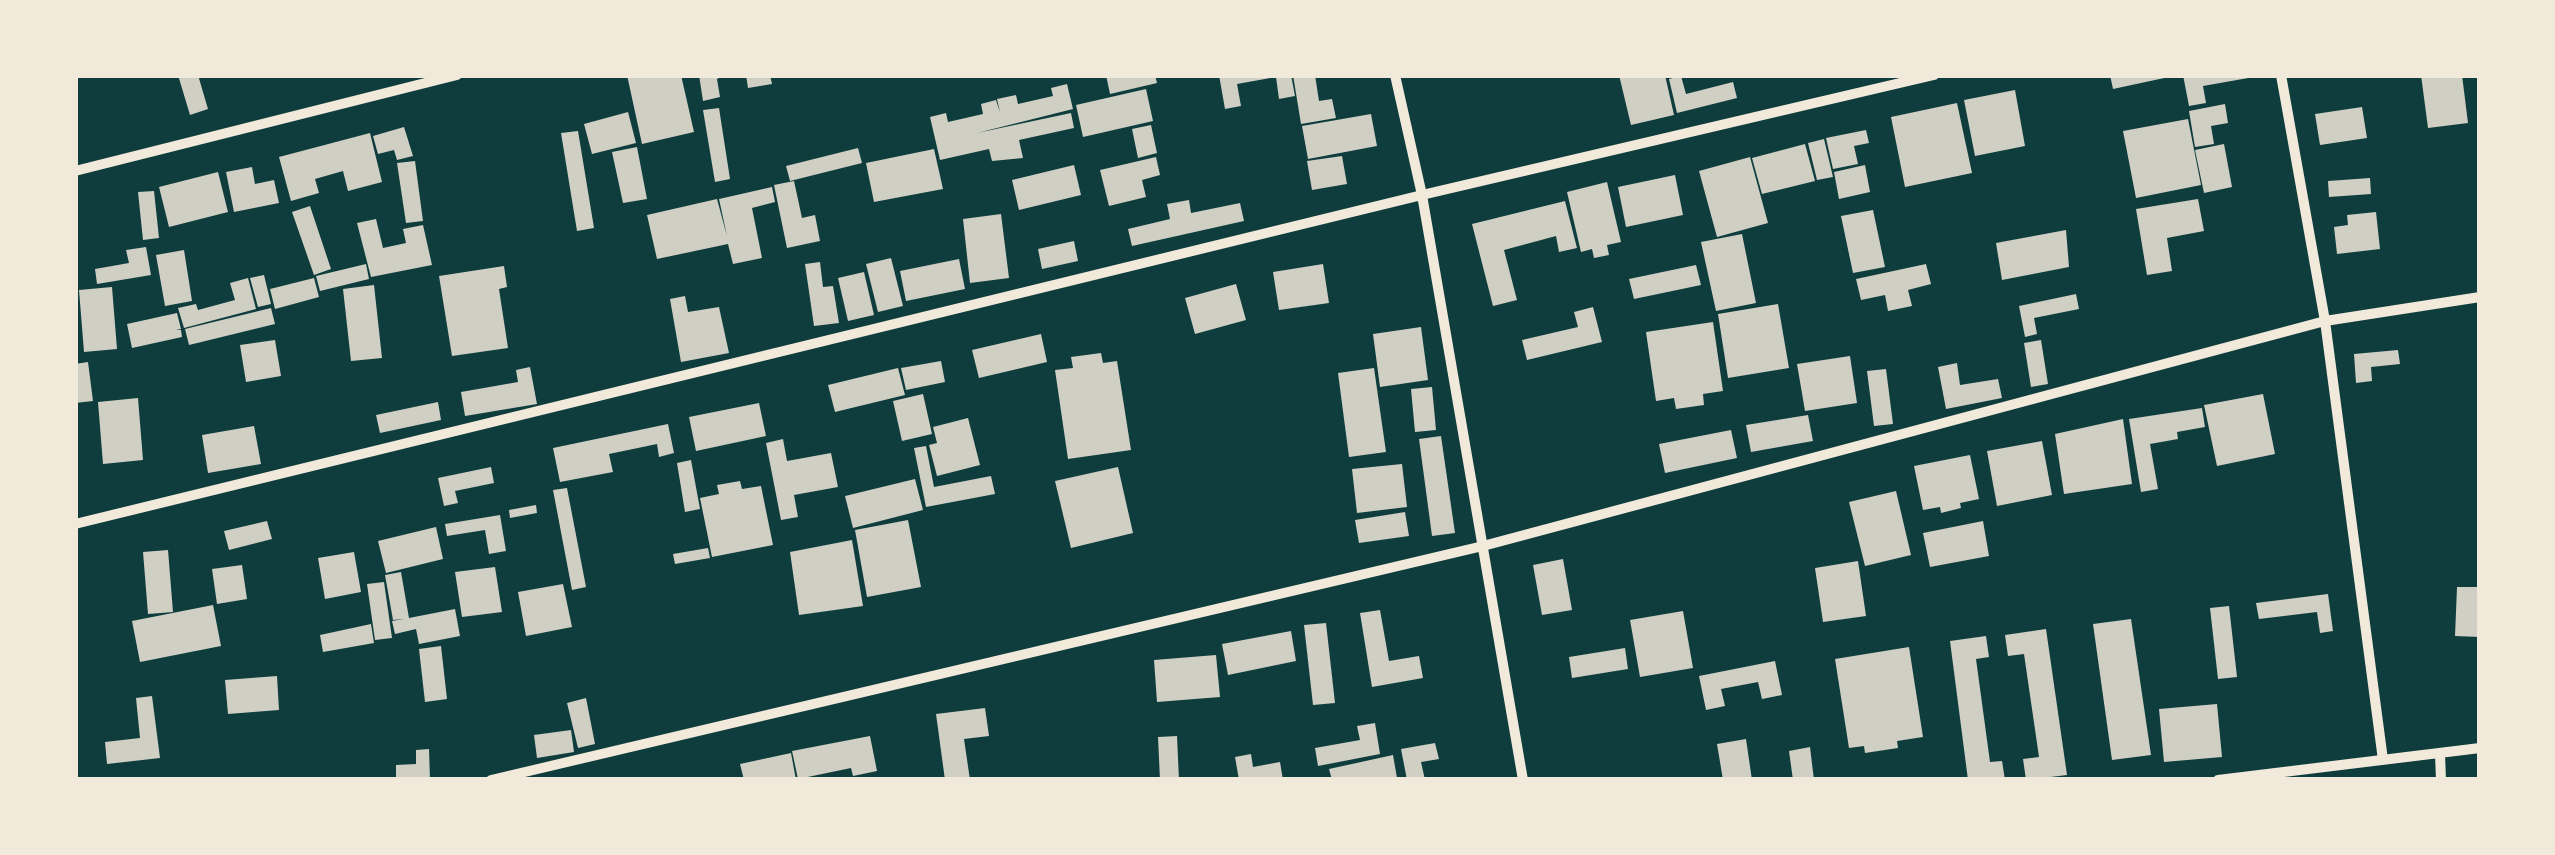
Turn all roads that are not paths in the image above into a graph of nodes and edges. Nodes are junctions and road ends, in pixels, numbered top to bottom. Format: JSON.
{"nodes":[{"id":1,"x":457,"y":75,"type":"edge"},
{"id":2,"x":1395,"y":75,"type":"edge"},
{"id":3,"x":1934,"y":75,"type":"edge"},
{"id":4,"x":2281,"y":75,"type":"edge"},
{"id":5,"x":75,"y":171,"type":"edge"},
{"id":6,"x":1422,"y":195,"type":"junction"},
{"id":7,"x":2480,"y":297,"type":"edge"},
{"id":8,"x":2324,"y":321,"type":"junction"},
{"id":9,"x":75,"y":524,"type":"edge"},
{"id":10,"x":1483,"y":546,"type":"junction"},
{"id":11,"x":2480,"y":748,"type":"edge"},
{"id":12,"x":2440,"y":754,"type":"junction"},
{"id":13,"x":2382,"y":760,"type":"junction"},
{"id":14,"x":491,"y":780,"type":"edge"},
{"id":15,"x":1523,"y":780,"type":"edge"},
{"id":16,"x":2218,"y":780,"type":"edge"},
{"id":17,"x":2442,"y":780,"type":"edge"}],
"edges":[{"from":1,"to":5,"type":"street"},
{"from":2,"to":6,"type":"street"},
{"from":3,"to":6,"type":"street"},
{"from":4,"to":8,"type":"street"},
{"from":6,"to":9,"type":"street"},
{"from":6,"to":10,"type":"street"},
{"from":7,"to":8,"type":"street"},
{"from":8,"to":10,"type":"street"},
{"from":8,"to":13,"type":"street"},
{"from":10,"to":14,"type":"street"},
{"from":10,"to":15,"type":"street"},
{"from":11,"to":12,"type":"street"},
{"from":12,"to":13,"type":"street"},
{"from":12,"to":17,"type":"street"},
{"from":13,"to":16,"type":"street"}]}
